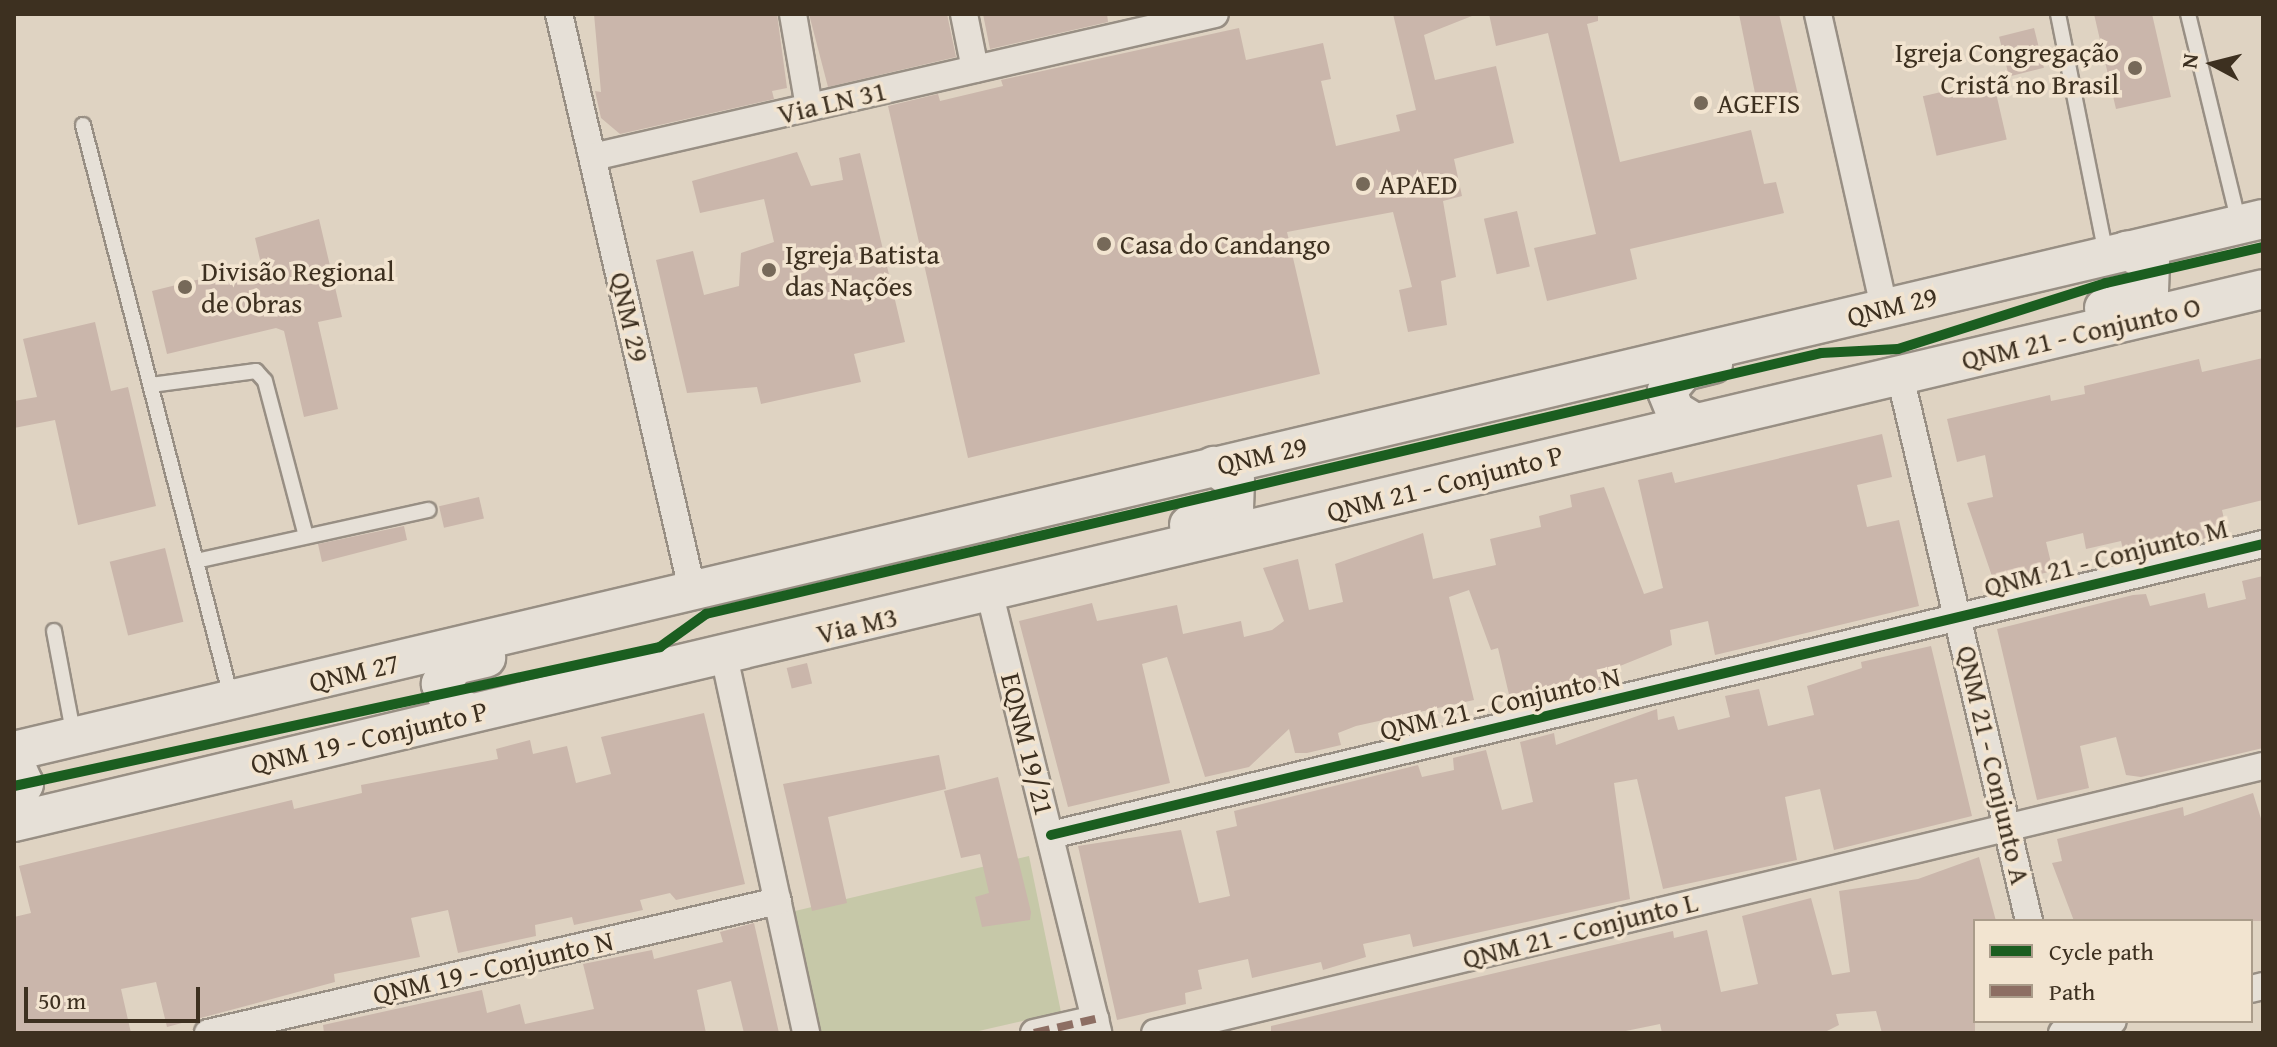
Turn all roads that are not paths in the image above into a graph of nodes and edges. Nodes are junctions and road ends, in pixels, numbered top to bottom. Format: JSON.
{"nodes":[{"id":1,"x":559,"y":14,"type":"edge"},
{"id":2,"x":793,"y":14,"type":"edge"},
{"id":3,"x":964,"y":14,"type":"edge"},
{"id":4,"x":1215,"y":14,"type":"edge"},
{"id":5,"x":1818,"y":14,"type":"edge"},
{"id":6,"x":2058,"y":14,"type":"edge"},
{"id":7,"x":2188,"y":14,"type":"edge"},
{"id":8,"x":1126,"y":24,"type":"edge"},
{"id":9,"x":975,"y":69,"type":"junction"},
{"id":10,"x":809,"y":107,"type":"junction"},
{"id":11,"x":83,"y":125,"type":"dead end"},
{"id":12,"x":593,"y":157,"type":"junction"},
{"id":13,"x":2251,"y":222,"type":"edge"},
{"id":14,"x":2116,"y":252,"type":"junction"},
{"id":15,"x":2263,"y":289,"type":"edge"},
{"id":16,"x":1884,"y":308,"type":"junction"},
{"id":17,"x":1839,"y":319,"type":"junction"},
{"id":18,"x":1907,"y":374,"type":"junction"},
{"id":19,"x":151,"y":385,"type":"junction"},
{"id":20,"x":1695,"y":423,"type":"junction"},
{"id":21,"x":1214,"y":466,"type":"junction"},
{"id":22,"x":428,"y":510,"type":"dead end"},
{"id":23,"x":306,"y":536,"type":"junction"},
{"id":24,"x":2263,"y":544,"type":"edge"},
{"id":25,"x":196,"y":561,"type":"junction"},
{"id":26,"x":1038,"y":581,"type":"junction"},
{"id":27,"x":692,"y":589,"type":"junction"},
{"id":28,"x":990,"y":595,"type":"junction"},
{"id":29,"x":627,"y":607,"type":"junction"},
{"id":30,"x":1961,"y":617,"type":"junction"},
{"id":31,"x":54,"y":631,"type":"dead end"},
{"id":32,"x":724,"y":656,"type":"junction"},
{"id":33,"x":232,"y":702,"type":"junction"},
{"id":34,"x":471,"y":713,"type":"junction"},
{"id":35,"x":75,"y":737,"type":"junction"},
{"id":36,"x":14,"y":751,"type":"edge"},
{"id":37,"x":14,"y":762,"type":"edge"},
{"id":38,"x":2263,"y":766,"type":"edge"},
{"id":39,"x":14,"y":802,"type":"edge"},
{"id":40,"x":14,"y":822,"type":"edge"},
{"id":41,"x":2006,"y":827,"type":"junction"},
{"id":42,"x":1051,"y":835,"type":"junction"},
{"id":43,"x":778,"y":901,"type":"junction"},
{"id":44,"x":2029,"y":919,"type":"edge"},
{"id":45,"x":2104,"y":1023,"type":"edge"},
{"id":46,"x":1096,"y":1026,"type":"edge"},
{"id":47,"x":208,"y":1033,"type":"edge"},
{"id":48,"x":806,"y":1033,"type":"edge"},
{"id":49,"x":1034,"y":1033,"type":"edge"},
{"id":50,"x":1155,"y":1033,"type":"edge"},
{"id":51,"x":2059,"y":1033,"type":"edge"}],
"edges":[{"from":1,"to":12,"type":"street"},
{"from":2,"to":10,"type":"street"},
{"from":3,"to":9,"type":"street"},
{"from":4,"to":8,"type":"street","name":"Via LN 31"},
{"from":5,"to":16,"type":"street"},
{"from":6,"to":14,"type":"lane"},
{"from":7,"to":13,"type":"lane"},
{"from":8,"to":9,"type":"street","name":"Via LN 31"},
{"from":9,"to":10,"type":"street","name":"Via LN 31"},
{"from":10,"to":12,"type":"street","name":"Via LN 31"},
{"from":11,"to":19,"type":"lane"},
{"from":12,"to":27,"type":"street","name":"QNM 29"},
{"from":13,"to":14,"type":"main road","name":"QNM 29"},
{"from":14,"to":16,"type":"main road","name":"QNM 29"},
{"from":14,"to":18,"type":"main road"},
{"from":15,"to":18,"type":"main road","name":"QNM 21 - Conjunto O"},
{"from":16,"to":17,"type":"main road","name":"QNM 29"},
{"from":17,"to":20,"type":"main road"},
{"from":17,"to":21,"type":"main road","name":"QNM 29"},
{"from":18,"to":20,"type":"main road","name":"QNM 21 - Conjunto P"},
{"from":18,"to":30,"type":"street","name":"QNM 21 - Conjunto A"},
{"from":19,"to":23,"type":"lane"},
{"from":19,"to":25,"type":"lane"},
{"from":20,"to":26,"type":"main road","name":"QNM 21 - Conjunto P"},
{"from":21,"to":26,"type":"main road"},
{"from":21,"to":27,"type":"main road","name":"QNM 29"},
{"from":22,"to":23,"type":"lane"},
{"from":23,"to":25,"type":"lane"},
{"from":24,"to":30,"type":"street","name":"QNM 21 - Conjunto M"},
{"from":25,"to":33,"type":"lane"},
{"from":26,"to":28,"type":"main road","name":"QNM 21 - Conjunto P"},
{"from":27,"to":29,"type":"main road","name":"QNM 27"},
{"from":28,"to":32,"type":"main road","name":"Via M3"},
{"from":28,"to":42,"type":"street","name":"EQNM 19/21"},
{"from":29,"to":33,"type":"main road","name":"QNM 27"},
{"from":29,"to":34,"type":"main road"},
{"from":30,"to":41,"type":"street","name":"QNM 21 - Conjunto A"},
{"from":30,"to":42,"type":"street","name":"QNM 21 - Conjunto N"},
{"from":31,"to":35,"type":"lane"},
{"from":32,"to":34,"type":"main road","name":"QNM 19 - Conjunto P"},
{"from":32,"to":43,"type":"street"},
{"from":33,"to":35,"type":"main road","name":"QNM 27"},
{"from":34,"to":40,"type":"main road","name":"QNM 19 - Conjunto P"},
{"from":35,"to":36,"type":"main road","name":"QNM 27"},
{"from":37,"to":39,"type":"main road"},
{"from":38,"to":41,"type":"street","name":"QNM 21 - Conjunto L"},
{"from":41,"to":44,"type":"street","name":"QNM 21 - Conjunto A"},
{"from":41,"to":50,"type":"street","name":"QNM 21 - Conjunto L"},
{"from":42,"to":46,"type":"street","name":"EQNM 19/21"},
{"from":43,"to":47,"type":"street","name":"QNM 19 - Conjunto N"},
{"from":43,"to":48,"type":"street"},
{"from":45,"to":51,"type":"street"},
{"from":46,"to":49,"type":"street"}]}
